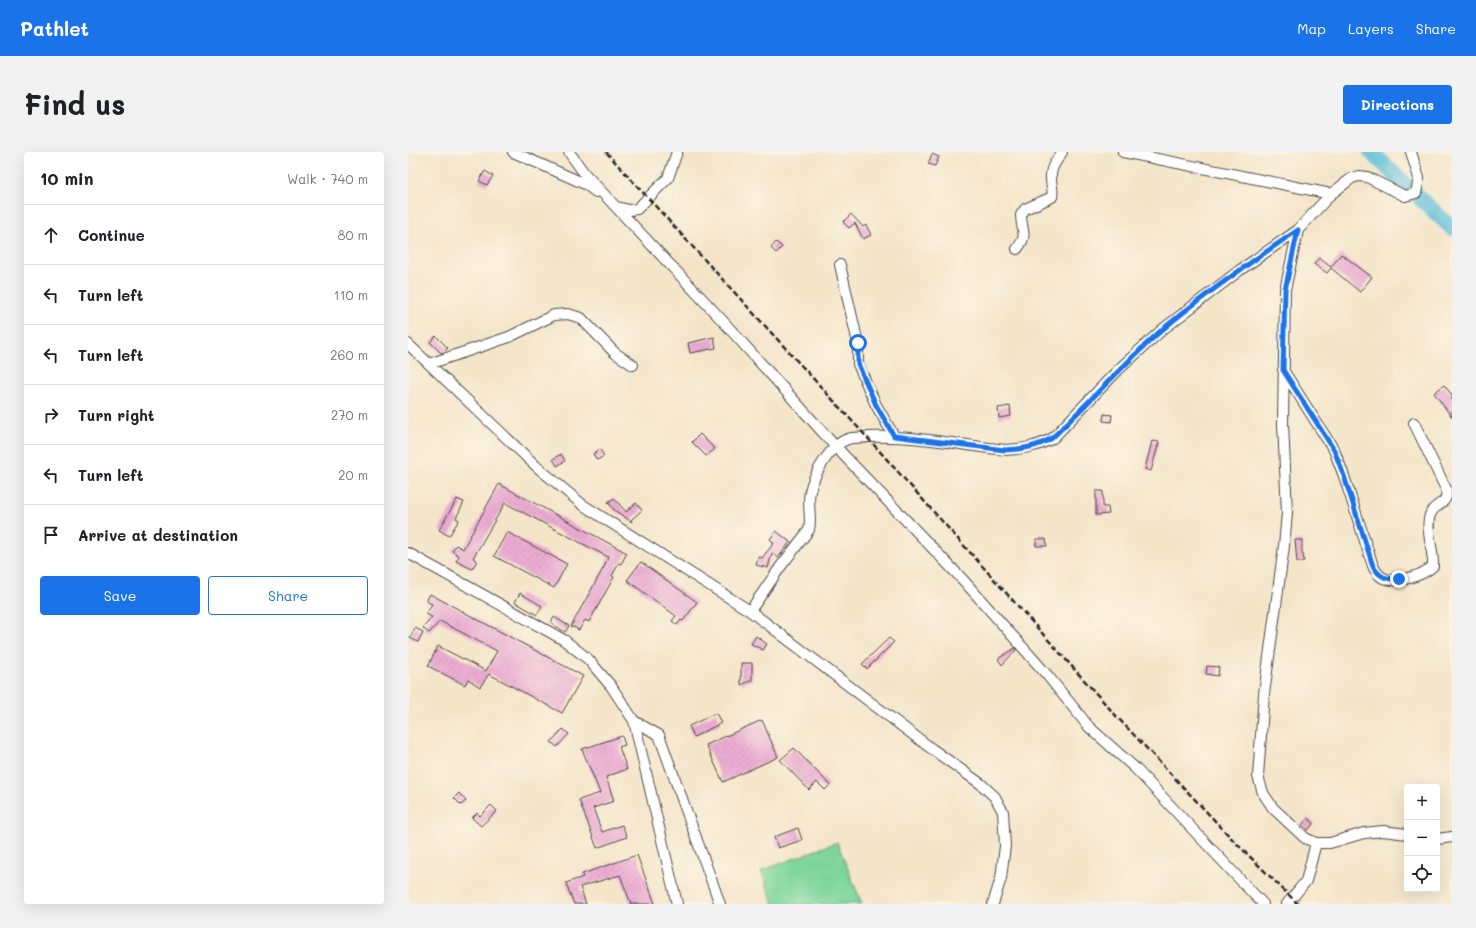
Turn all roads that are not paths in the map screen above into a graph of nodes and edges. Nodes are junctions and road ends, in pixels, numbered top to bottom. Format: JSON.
{"nodes":[{"id":1,"x":513,"y":152,"type":"edge"},
{"id":2,"x":569,"y":152,"type":"edge"},
{"id":3,"x":678,"y":152,"type":"edge"},
{"id":4,"x":1062,"y":152,"type":"edge"},
{"id":5,"x":1123,"y":152,"type":"edge"},
{"id":6,"x":1411,"y":152,"type":"edge"},
{"id":7,"x":1331,"y":194,"type":"junction"},
{"id":8,"x":615,"y":207,"type":"junction"},
{"id":9,"x":1298,"y":230,"type":"junction"},
{"id":10,"x":1017,"y":249,"type":"dead end"},
{"id":11,"x":840,"y":265,"type":"dead end"},
{"id":12,"x":408,"y":344,"type":"edge"},
{"id":13,"x":429,"y":364,"type":"junction"},
{"id":14,"x":633,"y":365,"type":"dead end"},
{"id":15,"x":1283,"y":370,"type":"junction"},
{"id":16,"x":1414,"y":423,"type":"dead end"},
{"id":17,"x":894,"y":436,"type":"junction"},
{"id":18,"x":834,"y":446,"type":"junction"},
{"id":19,"x":408,"y":553,"type":"edge"},
{"id":20,"x":750,"y":611,"type":"junction"},
{"id":21,"x":634,"y":721,"type":"junction"},
{"id":22,"x":1404,"y":834,"type":"edge"},
{"id":23,"x":1452,"y":837,"type":"edge"},
{"id":24,"x":1440,"y":839,"type":"edge"},
{"id":25,"x":1316,"y":843,"type":"junction"},
{"id":26,"x":677,"y":904,"type":"edge"},
{"id":27,"x":720,"y":904,"type":"edge"},
{"id":28,"x":993,"y":904,"type":"edge"},
{"id":29,"x":1263,"y":904,"type":"edge"},
{"id":30,"x":1287,"y":904,"type":"edge"}],
"edges":[{"from":1,"to":8,"type":"street"},
{"from":2,"to":8,"type":"street"},
{"from":3,"to":8,"type":"street"},
{"from":4,"to":10,"type":"street"},
{"from":5,"to":7,"type":"street"},
{"from":6,"to":7,"type":"street"},
{"from":7,"to":9,"type":"street"},
{"from":8,"to":18,"type":"street"},
{"from":9,"to":15,"type":"street"},
{"from":9,"to":17,"type":"street"},
{"from":11,"to":17,"type":"street"},
{"from":12,"to":13,"type":"street"},
{"from":13,"to":14,"type":"street"},
{"from":13,"to":20,"type":"street"},
{"from":15,"to":16,"type":"street"},
{"from":15,"to":25,"type":"street"},
{"from":17,"to":18,"type":"street"},
{"from":18,"to":20,"type":"street"},
{"from":18,"to":29,"type":"street"},
{"from":19,"to":21,"type":"street"},
{"from":20,"to":28,"type":"street"},
{"from":21,"to":26,"type":"street"},
{"from":21,"to":27,"type":"street"},
{"from":22,"to":25,"type":"street"},
{"from":23,"to":24,"type":"street"},
{"from":25,"to":30,"type":"street"}]}
